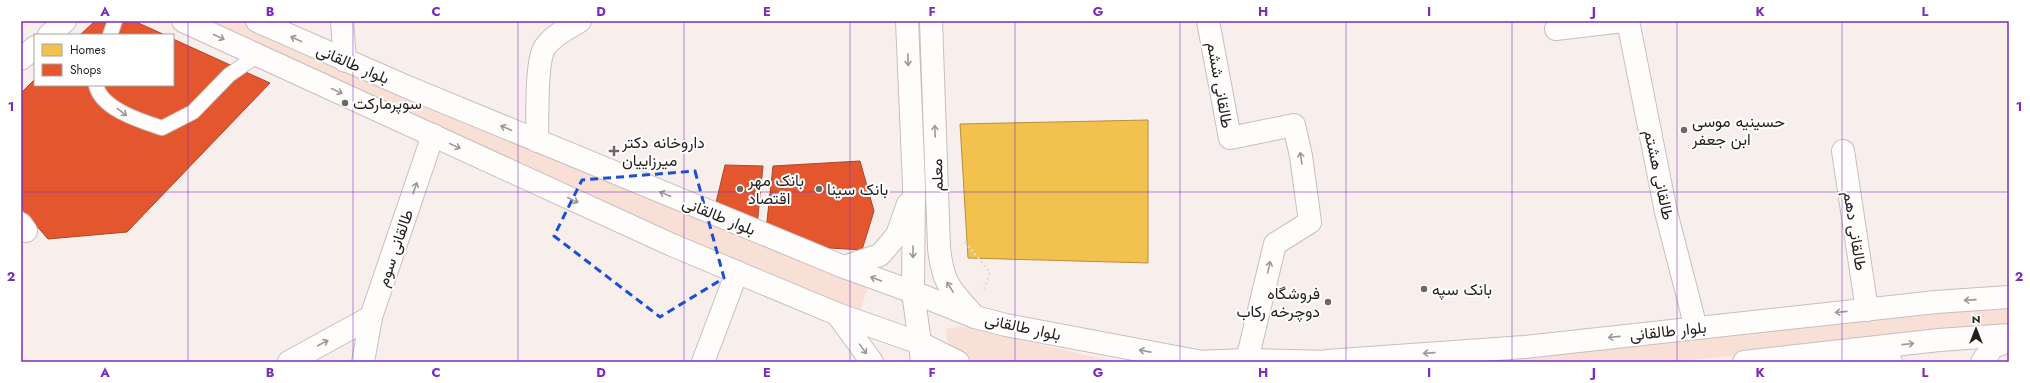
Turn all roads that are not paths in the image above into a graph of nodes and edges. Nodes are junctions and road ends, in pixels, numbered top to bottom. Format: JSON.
{"nodes":[{"id":1,"x":65,"y":21,"type":"edge"},
{"id":2,"x":115,"y":21,"type":"edge"},
{"id":3,"x":183,"y":21,"type":"edge"},
{"id":4,"x":257,"y":21,"type":"edge"},
{"id":5,"x":342,"y":21,"type":"edge"},
{"id":6,"x":580,"y":21,"type":"edge"},
{"id":7,"x":907,"y":21,"type":"edge"},
{"id":8,"x":932,"y":21,"type":"edge"},
{"id":9,"x":1208,"y":21,"type":"edge"},
{"id":10,"x":1623,"y":21,"type":"edge"},
{"id":11,"x":1628,"y":21,"type":"edge"},
{"id":12,"x":1556,"y":29,"type":"dead end"},
{"id":13,"x":50,"y":34,"type":"edge"},
{"id":14,"x":110,"y":34,"type":"edge"},
{"id":15,"x":34,"y":48,"type":"edge"},
{"id":16,"x":258,"y":55,"type":"junction"},
{"id":17,"x":21,"y":59,"type":"edge"},
{"id":18,"x":345,"y":61,"type":"junction"},
{"id":19,"x":96,"y":86,"type":"edge"},
{"id":20,"x":432,"y":135,"type":"junction"},
{"id":21,"x":537,"y":141,"type":"junction"},
{"id":22,"x":1843,"y":151,"type":"dead end"},
{"id":23,"x":914,"y":185,"type":"junction"},
{"id":24,"x":844,"y":267,"type":"junction"},
{"id":25,"x":737,"y":272,"type":"junction"},
{"id":26,"x":913,"y":292,"type":"junction"},
{"id":27,"x":2009,"y":297,"type":"edge"},
{"id":28,"x":1867,"y":310,"type":"junction"},
{"id":29,"x":837,"y":314,"type":"junction"},
{"id":30,"x":975,"y":317,"type":"junction"},
{"id":31,"x":371,"y":318,"type":"junction"},
{"id":32,"x":1696,"y":328,"type":"junction"},
{"id":33,"x":2009,"y":335,"type":"edge"},
{"id":34,"x":2009,"y":341,"type":"edge"},
{"id":35,"x":1830,"y":352,"type":"junction"},
{"id":36,"x":921,"y":353,"type":"edge"},
{"id":37,"x":1458,"y":356,"type":"edge"},
{"id":38,"x":1247,"y":360,"type":"junction"},
{"id":39,"x":1329,"y":361,"type":"edge"},
{"id":40,"x":289,"y":362,"type":"edge"},
{"id":41,"x":363,"y":362,"type":"edge"},
{"id":42,"x":703,"y":362,"type":"edge"},
{"id":43,"x":872,"y":362,"type":"edge"},
{"id":44,"x":958,"y":362,"type":"edge"},
{"id":45,"x":1196,"y":362,"type":"edge"},
{"id":46,"x":1744,"y":362,"type":"edge"},
{"id":47,"x":1891,"y":362,"type":"edge"},
{"id":48,"x":1982,"y":362,"type":"edge"}],
"edges":[{"from":1,"to":13,"type":"main road"},
{"from":2,"to":14,"type":"lane"},
{"from":3,"to":16,"type":"main road","name":"بلوار طالقانی","one_way":true},
{"from":18,"to":4,"type":"main road","name":"بلوار طالقانی","one_way":true},
{"from":5,"to":18,"type":"main road"},
{"from":6,"to":21,"type":"main road"},
{"from":7,"to":23,"type":"main road","name":"معلم","one_way":true},
{"from":30,"to":8,"type":"main road","name":"معلم","one_way":true},
{"from":38,"to":9,"type":"main road","name":"طالقانی ششم","one_way":true},
{"from":10,"to":12,"type":"main road"},
{"from":11,"to":32,"type":"main road","name":"طالقانی هشتم"},
{"from":15,"to":17,"type":"main road"},
{"from":19,"to":16,"type":"lane","one_way":true},
{"from":16,"to":20,"type":"main road","name":"بلوار طالقانی","one_way":true},
{"from":21,"to":18,"type":"main road","name":"بلوار طالقانی","one_way":true},
{"from":20,"to":25,"type":"main road","name":"بلوار طالقانی","one_way":true},
{"from":31,"to":20,"type":"main road","name":"طالقانی سوم","one_way":true},
{"from":24,"to":21,"type":"main road","name":"بلوار طالقانی","one_way":true},
{"from":22,"to":28,"type":"main road","name":"طالقانی دهم"},
{"from":23,"to":24,"type":"main road"},
{"from":23,"to":26,"type":"main road","name":"معلم","one_way":true},
{"from":26,"to":24,"type":"main road","name":"بلوار طالقانی","one_way":true},
{"from":25,"to":29,"type":"main road","name":"بلوار طالقانی"},
{"from":25,"to":42,"type":"main road"},
{"from":26,"to":30,"type":"main road","name":"بلوار طالقانی"},
{"from":26,"to":36,"type":"main road","name":"معلم"},
{"from":27,"to":28,"type":"main road","name":"بلوار طالقانی","one_way":true},
{"from":28,"to":32,"type":"main road","name":"بلوار طالقانی","one_way":true},
{"from":29,"to":36,"type":"main road","name":"بلوار طالقانی"},
{"from":29,"to":43,"type":"main road","one_way":true},
{"from":45,"to":30,"type":"main road","name":"بلوار طالقانی","one_way":true},
{"from":40,"to":31,"type":"main road","one_way":true},
{"from":31,"to":41,"type":"main road","name":"طالقانی سوم"},
{"from":32,"to":37,"type":"main road","name":"بلوار طالقانی","one_way":true},
{"from":35,"to":33,"type":"main road","one_way":true},
{"from":34,"to":48,"type":"main road"},
{"from":35,"to":46,"type":"main road"},
{"from":35,"to":47,"type":"main road"},
{"from":36,"to":44,"type":"main road","name":"بلوار طالقانی"},
{"from":37,"to":39,"type":"main road","name":"بلوار طالقانی","one_way":true},
{"from":38,"to":39,"type":"main road","name":"بلوار طالقانی"},
{"from":38,"to":45,"type":"main road","name":"بلوار طالقانی"}]}
